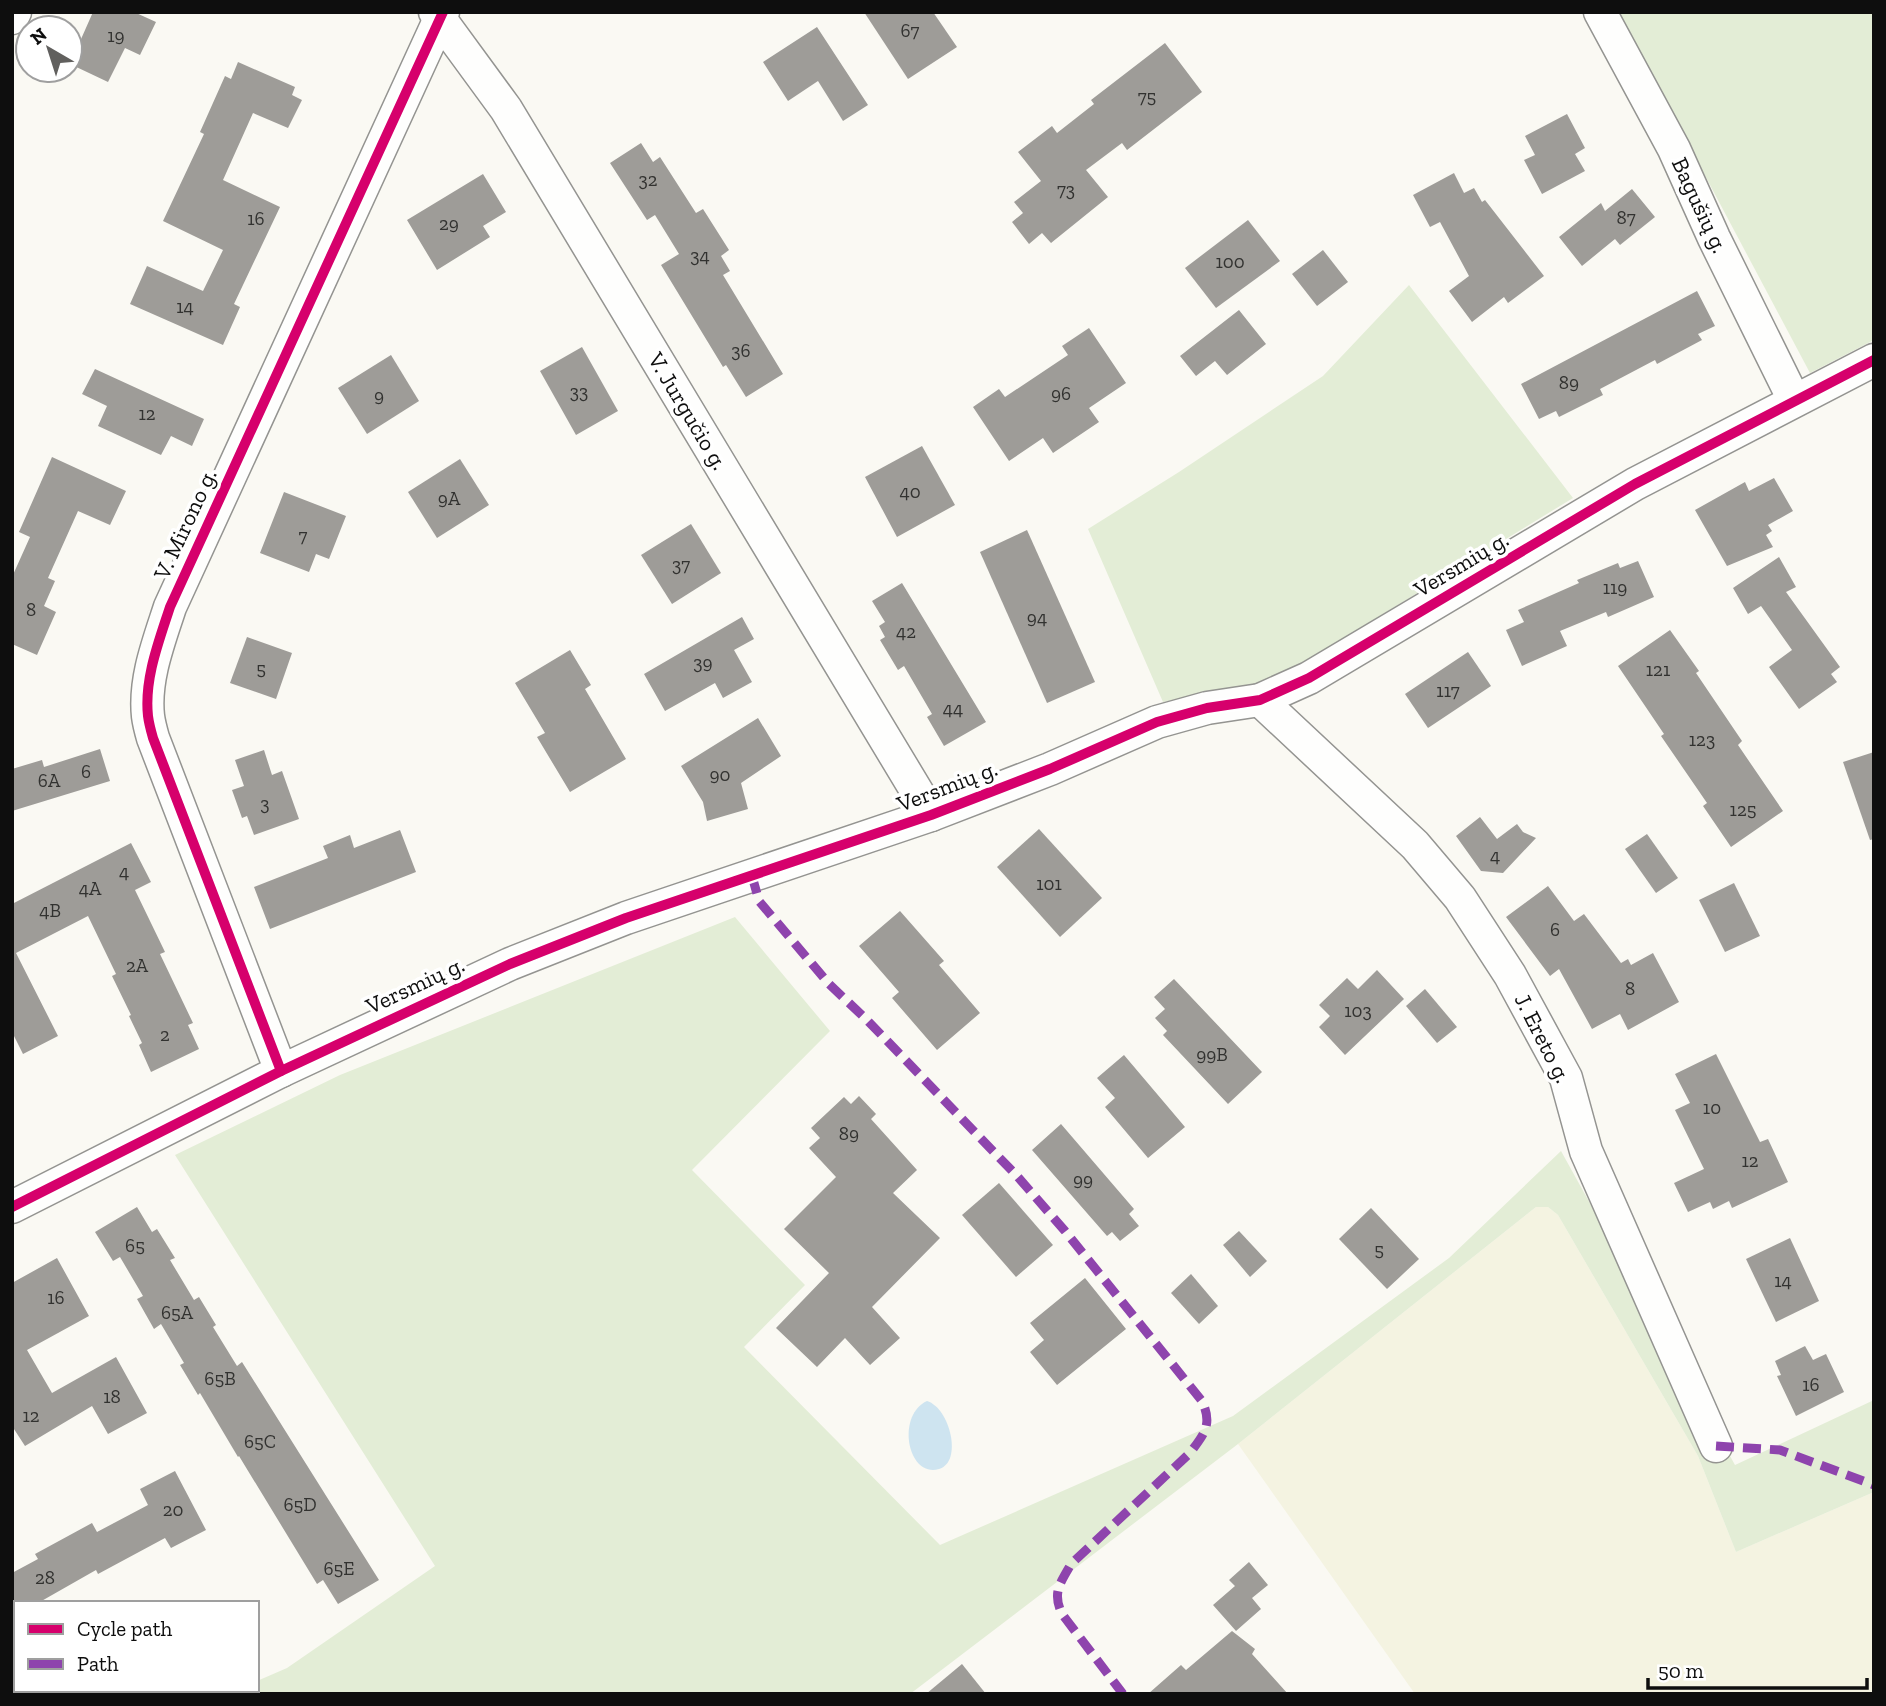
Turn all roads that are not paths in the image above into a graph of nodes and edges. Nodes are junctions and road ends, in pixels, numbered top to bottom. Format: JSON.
{"nodes":[{"id":1,"x":15,"y":12,"type":"edge"},
{"id":2,"x":1600,"y":12,"type":"edge"},
{"id":3,"x":439,"y":15,"type":"edge"},
{"id":4,"x":12,"y":18,"type":"edge"},
{"id":5,"x":1874,"y":360,"type":"edge"},
{"id":6,"x":1794,"y":400,"type":"junction"},
{"id":7,"x":1260,"y":701,"type":"junction"},
{"id":8,"x":932,"y":816,"type":"junction"},
{"id":9,"x":281,"y":1071,"type":"junction"},
{"id":10,"x":12,"y":1207,"type":"edge"},
{"id":11,"x":1716,"y":1446,"type":"dead end"}],
"edges":[{"from":1,"to":4,"type":"street"},
{"from":2,"to":6,"type":"street","name":"Bagušių g."},
{"from":3,"to":8,"type":"street","name":"V. Jurgučio g."},
{"from":3,"to":9,"type":"street","name":"V. Mirono g."},
{"from":5,"to":6,"type":"street","name":"Versmių g."},
{"from":6,"to":7,"type":"street","name":"Versmių g."},
{"from":7,"to":8,"type":"street","name":"Versmių g."},
{"from":7,"to":11,"type":"street","name":"J. Ereto g."},
{"from":8,"to":9,"type":"street","name":"Versmių g."},
{"from":9,"to":10,"type":"street","name":"Versmių g."}]}
